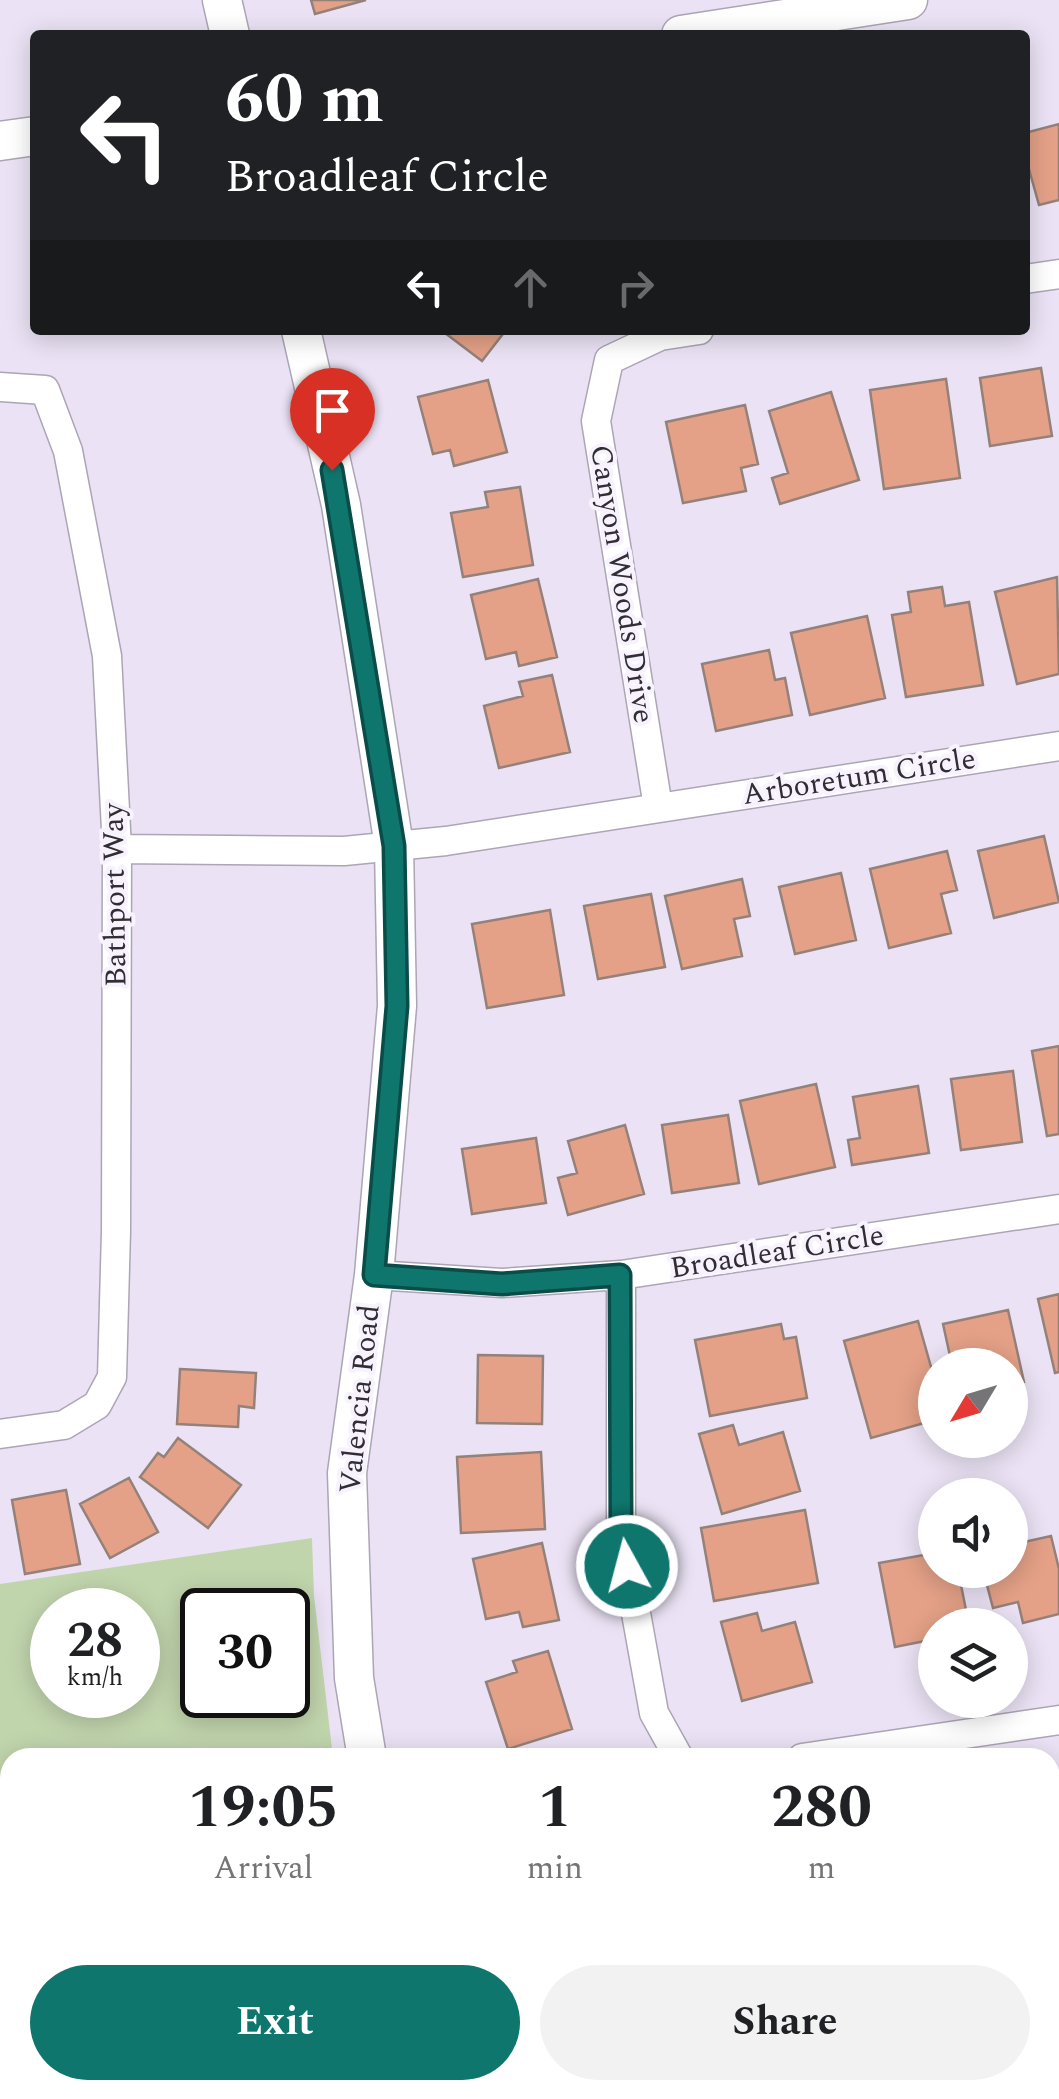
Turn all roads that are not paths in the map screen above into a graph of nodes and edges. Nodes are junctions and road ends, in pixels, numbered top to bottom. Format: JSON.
{"nodes":[{"id":1,"x":222,"y":0,"type":"edge"},
{"id":2,"x":908,"y":0,"type":"edge"},
{"id":3,"x":229,"y":30,"type":"edge"},
{"id":4,"x":713,"y":30,"type":"edge"},
{"id":5,"x":30,"y":137,"type":"edge"},
{"id":6,"x":0,"y":141,"type":"edge"},
{"id":7,"x":1059,"y":274,"type":"edge"},
{"id":8,"x":1030,"y":278,"type":"edge"},
{"id":9,"x":301,"y":335,"type":"edge"},
{"id":10,"x":666,"y":335,"type":"edge"},
{"id":11,"x":0,"y":388,"type":"edge"},
{"id":12,"x":1059,"y":746,"type":"edge"},
{"id":13,"x":658,"y":808,"type":"junction"},
{"id":14,"x":394,"y":846,"type":"junction"},
{"id":15,"x":117,"y":849,"type":"junction"},
{"id":16,"x":1059,"y":1210,"type":"edge"},
{"id":17,"x":374,"y":1275,"type":"junction"},
{"id":18,"x":620,"y":1275,"type":"junction"},
{"id":19,"x":0,"y":1434,"type":"edge"},
{"id":20,"x":1059,"y":1720,"type":"edge"},
{"id":21,"x":365,"y":1748,"type":"edge"},
{"id":22,"x":673,"y":1748,"type":"edge"},
{"id":23,"x":870,"y":1748,"type":"edge"}],
"edges":[{"from":1,"to":3,"type":"street"},
{"from":2,"to":4,"type":"street"},
{"from":5,"to":6,"type":"street"},
{"from":7,"to":8,"type":"street"},
{"from":9,"to":14,"type":"street","name":"Valencia Road"},
{"from":10,"to":13,"type":"street","name":"Canyon Woods Drive"},
{"from":11,"to":15,"type":"street","name":"Bathport Way"},
{"from":12,"to":13,"type":"street","name":"Arboretum Circle"},
{"from":13,"to":14,"type":"street","name":"Arboretum Circle"},
{"from":14,"to":15,"type":"street","name":"Arboretum Circle"},
{"from":14,"to":17,"type":"street","name":"Valencia Road"},
{"from":15,"to":19,"type":"street","name":"Bathport Way"},
{"from":16,"to":18,"type":"street","name":"Broadleaf Circle"},
{"from":17,"to":18,"type":"street","name":"Broadleaf Circle"},
{"from":17,"to":21,"type":"street","name":"Valencia Road"},
{"from":18,"to":22,"type":"street"},
{"from":20,"to":23,"type":"street"}]}
